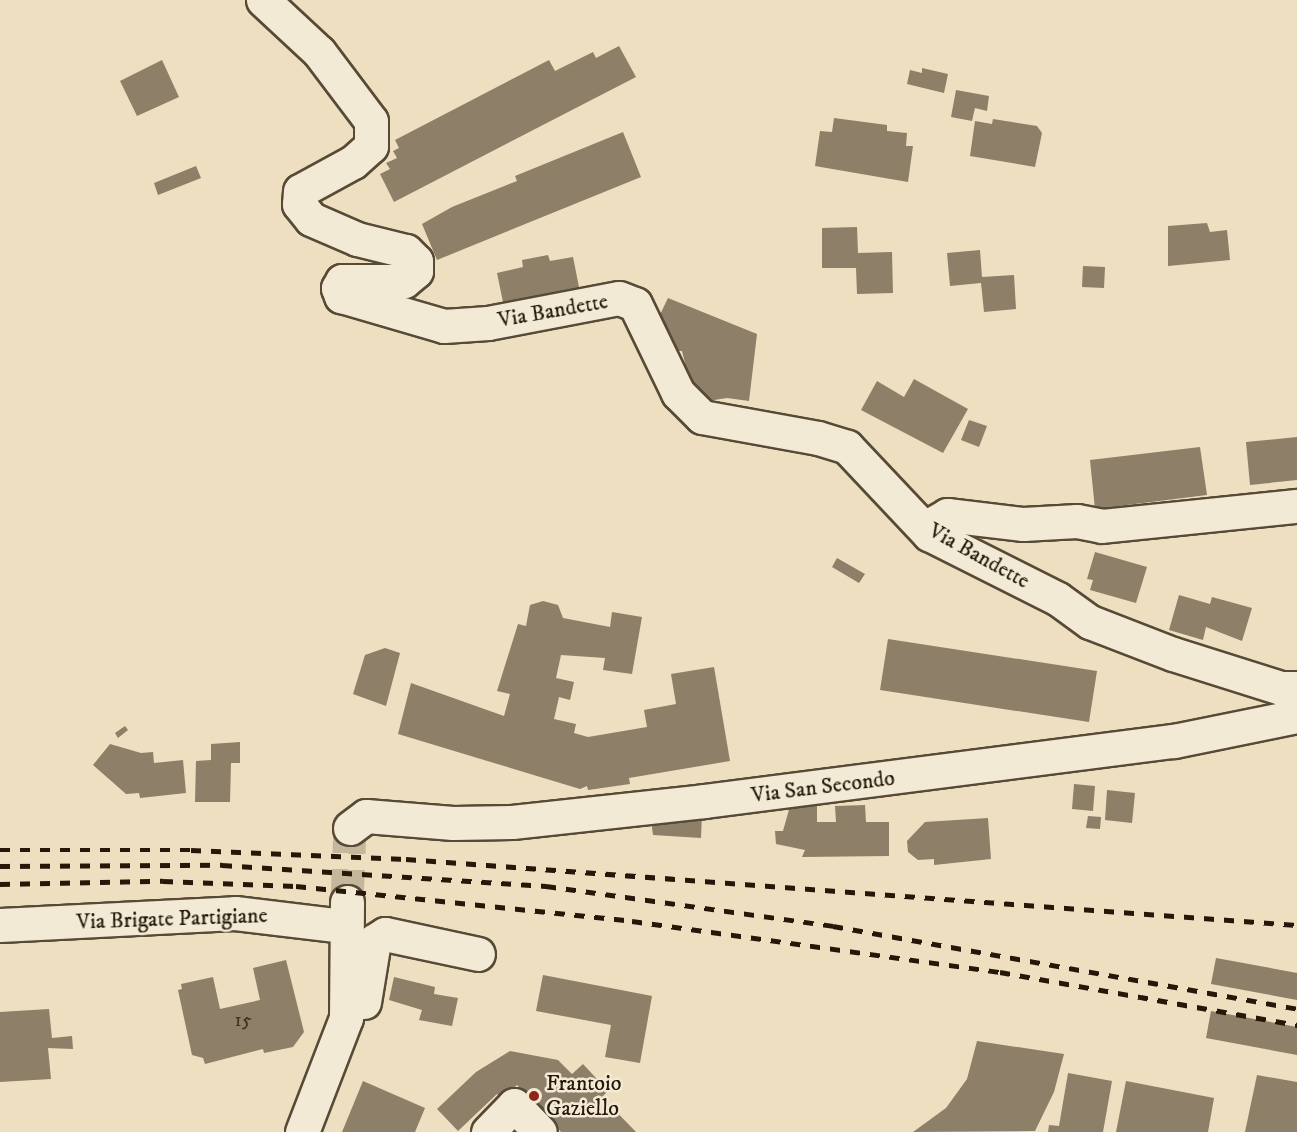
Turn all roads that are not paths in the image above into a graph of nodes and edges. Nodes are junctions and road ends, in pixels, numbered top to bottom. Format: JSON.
{"nodes":[{"id":1,"x":263,"y":0,"type":"edge"},
{"id":2,"x":1297,"y":506,"type":"edge"},
{"id":3,"x":929,"y":534,"type":"junction"},
{"id":4,"x":1297,"y":687,"type":"edge"},
{"id":5,"x":1297,"y":716,"type":"edge"},
{"id":6,"x":350,"y":828,"type":"dead end"},
{"id":7,"x":0,"y":925,"type":"edge"},
{"id":8,"x":478,"y":954,"type":"dead end"},
{"id":9,"x":357,"y":1021,"type":"junction"},
{"id":10,"x":302,"y":1132,"type":"edge"},
{"id":11,"x":488,"y":1132,"type":"edge"},
{"id":12,"x":540,"y":1132,"type":"edge"}],
"edges":[{"from":1,"to":3,"type":"street","name":"Via Bandette"},
{"from":2,"to":3,"type":"street"},
{"from":3,"to":4,"type":"street","name":"Via Bandette"},
{"from":5,"to":6,"type":"street","name":"Via San Secondo"},
{"from":7,"to":9,"type":"street","name":"Via Brigate Partigiane"},
{"from":8,"to":9,"type":"street"},
{"from":9,"to":10,"type":"street"},
{"from":11,"to":12,"type":"street"}]}
